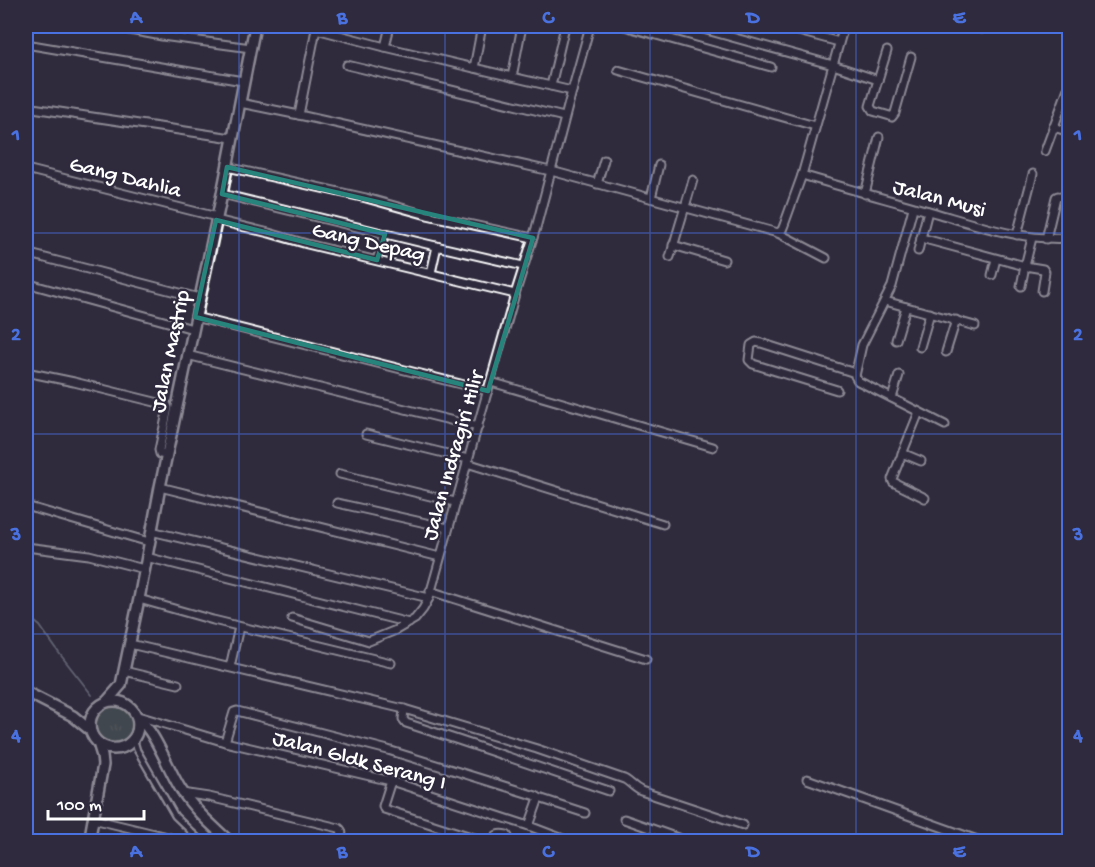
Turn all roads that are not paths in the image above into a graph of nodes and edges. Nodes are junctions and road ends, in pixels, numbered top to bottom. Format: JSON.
{"nodes":[{"id":1,"x":108,"y":26,"type":"edge"},
{"id":2,"x":255,"y":26,"type":"edge"},
{"id":3,"x":390,"y":26,"type":"edge"},
{"id":4,"x":482,"y":26,"type":"edge"},
{"id":5,"x":522,"y":26,"type":"edge"},
{"id":6,"x":565,"y":26,"type":"edge"},
{"id":7,"x":590,"y":26,"type":"edge"},
{"id":8,"x":624,"y":26,"type":"edge"},
{"id":9,"x":692,"y":26,"type":"edge"},
{"id":10,"x":780,"y":26,"type":"edge"},
{"id":11,"x":844,"y":26,"type":"edge"},
{"id":12,"x":972,"y":26,"type":"edge"},
{"id":13,"x":316,"y":27,"type":"edge"},
{"id":14,"x":982,"y":29,"type":"dead end"},
{"id":15,"x":839,"y":42,"type":"junction"},
{"id":16,"x":26,"y":44,"type":"edge"},
{"id":17,"x":385,"y":47,"type":"junction"},
{"id":18,"x":251,"y":48,"type":"junction"},
{"id":19,"x":887,"y":51,"type":"dead end"},
{"id":20,"x":912,"y":57,"type":"dead end"},
{"id":21,"x":347,"y":65,"type":"dead end"},
{"id":22,"x":832,"y":65,"type":"junction"},
{"id":23,"x":771,"y":67,"type":"dead end"},
{"id":24,"x":474,"y":68,"type":"junction"},
{"id":25,"x":618,"y":70,"type":"dead end"},
{"id":26,"x":512,"y":77,"type":"junction"},
{"id":27,"x":878,"y":80,"type":"junction"},
{"id":28,"x":243,"y":81,"type":"junction"},
{"id":29,"x":1070,"y":83,"type":"edge"},
{"id":30,"x":551,"y":86,"type":"junction"},
{"id":31,"x":572,"y":91,"type":"junction"},
{"id":32,"x":240,"y":103,"type":"junction"},
{"id":33,"x":26,"y":107,"type":"edge"},
{"id":34,"x":299,"y":115,"type":"junction"},
{"id":35,"x":564,"y":117,"type":"junction"},
{"id":36,"x":815,"y":126,"type":"junction"},
{"id":37,"x":1053,"y":127,"type":"junction"},
{"id":38,"x":1070,"y":132,"type":"edge"},
{"id":39,"x":879,"y":137,"type":"dead end"},
{"id":40,"x":232,"y":138,"type":"junction"},
{"id":41,"x":1046,"y":151,"type":"dead end"},
{"id":42,"x":604,"y":160,"type":"dead end"},
{"id":43,"x":659,"y":165,"type":"dead end"},
{"id":44,"x":227,"y":167,"type":"junction"},
{"id":45,"x":26,"y":169,"type":"edge"},
{"id":46,"x":554,"y":172,"type":"junction"},
{"id":47,"x":1033,"y":174,"type":"dead end"},
{"id":48,"x":802,"y":175,"type":"junction"},
{"id":49,"x":693,"y":180,"type":"dead end"},
{"id":50,"x":597,"y":184,"type":"junction"},
{"id":51,"x":222,"y":194,"type":"junction"},
{"id":52,"x":865,"y":194,"type":"junction"},
{"id":53,"x":651,"y":198,"type":"junction"},
{"id":54,"x":1067,"y":198,"type":"dead end"},
{"id":55,"x":685,"y":207,"type":"junction"},
{"id":56,"x":913,"y":208,"type":"junction"},
{"id":57,"x":928,"y":211,"type":"junction"},
{"id":58,"x":217,"y":219,"type":"junction"},
{"id":59,"x":778,"y":233,"type":"junction"},
{"id":60,"x":385,"y":234,"type":"junction"},
{"id":61,"x":1017,"y":235,"type":"junction"},
{"id":62,"x":532,"y":238,"type":"junction"},
{"id":63,"x":921,"y":238,"type":"junction"},
{"id":64,"x":1032,"y":238,"type":"junction"},
{"id":65,"x":1070,"y":238,"type":"edge"},
{"id":66,"x":1046,"y":239,"type":"junction"},
{"id":67,"x":673,"y":245,"type":"junction"},
{"id":68,"x":437,"y":246,"type":"junction"},
{"id":69,"x":918,"y":251,"type":"dead end"},
{"id":70,"x":26,"y":253,"type":"edge"},
{"id":71,"x":670,"y":257,"type":"dead end"},
{"id":72,"x":826,"y":258,"type":"dead end"},
{"id":73,"x":996,"y":259,"type":"junction"},
{"id":74,"x":377,"y":260,"type":"junction"},
{"id":75,"x":724,"y":260,"type":"dead end"},
{"id":76,"x":523,"y":266,"type":"junction"},
{"id":77,"x":1025,"y":266,"type":"junction"},
{"id":78,"x":431,"y":273,"type":"junction"},
{"id":79,"x":992,"y":275,"type":"dead end"},
{"id":80,"x":26,"y":283,"type":"edge"},
{"id":81,"x":1021,"y":286,"type":"dead end"},
{"id":82,"x":1042,"y":291,"type":"dead end"},
{"id":83,"x":515,"y":294,"type":"junction"},
{"id":84,"x":199,"y":298,"type":"junction"},
{"id":85,"x":885,"y":301,"type":"junction"},
{"id":86,"x":906,"y":307,"type":"junction"},
{"id":87,"x":930,"y":313,"type":"junction"},
{"id":88,"x":195,"y":317,"type":"junction"},
{"id":89,"x":956,"y":320,"type":"junction"},
{"id":90,"x":975,"y":326,"type":"dead end"},
{"id":91,"x":193,"y":328,"type":"junction"},
{"id":92,"x":896,"y":340,"type":"dead end"},
{"id":93,"x":920,"y":347,"type":"dead end"},
{"id":94,"x":946,"y":352,"type":"dead end"},
{"id":95,"x":187,"y":355,"type":"junction"},
{"id":96,"x":26,"y":372,"type":"edge"},
{"id":97,"x":855,"y":373,"type":"junction"},
{"id":98,"x":898,"y":375,"type":"dead end"},
{"id":99,"x":495,"y":384,"type":"junction"},
{"id":100,"x":837,"y":390,"type":"dead end"},
{"id":101,"x":488,"y":391,"type":"junction"},
{"id":102,"x":892,"y":398,"type":"junction"},
{"id":103,"x":172,"y":408,"type":"junction"},
{"id":104,"x":919,"y":411,"type":"junction"},
{"id":105,"x":945,"y":425,"type":"dead end"},
{"id":106,"x":478,"y":427,"type":"junction"},
{"id":107,"x":366,"y":434,"type":"dead end"},
{"id":108,"x":713,"y":447,"type":"dead end"},
{"id":109,"x":902,"y":453,"type":"junction"},
{"id":110,"x":921,"y":461,"type":"dead end"},
{"id":111,"x":469,"y":462,"type":"junction"},
{"id":112,"x":340,"y":474,"type":"dead end"},
{"id":113,"x":160,"y":487,"type":"junction"},
{"id":114,"x":925,"y":498,"type":"dead end"},
{"id":115,"x":455,"y":502,"type":"junction"},
{"id":116,"x":337,"y":503,"type":"dead end"},
{"id":117,"x":26,"y":506,"type":"edge"},
{"id":118,"x":663,"y":524,"type":"dead end"},
{"id":119,"x":448,"y":528,"type":"junction"},
{"id":120,"x":151,"y":531,"type":"junction"},
{"id":121,"x":149,"y":542,"type":"junction"},
{"id":122,"x":26,"y":547,"type":"edge"},
{"id":123,"x":146,"y":556,"type":"junction"},
{"id":124,"x":440,"y":557,"type":"junction"},
{"id":125,"x":144,"y":569,"type":"junction"},
{"id":126,"x":433,"y":594,"type":"junction"},
{"id":127,"x":139,"y":599,"type":"junction"},
{"id":128,"x":292,"y":618,"type":"dead end"},
{"id":129,"x":409,"y":623,"type":"junction"},
{"id":130,"x":239,"y":627,"type":"junction"},
{"id":131,"x":130,"y":644,"type":"junction"},
{"id":132,"x":646,"y":659,"type":"dead end"},
{"id":133,"x":391,"y":663,"type":"dead end"},
{"id":134,"x":230,"y":667,"type":"junction"},
{"id":135,"x":124,"y":670,"type":"junction"},
{"id":136,"x":178,"y":684,"type":"dead end"},
{"id":137,"x":122,"y":685,"type":"junction"},
{"id":138,"x":26,"y":696,"type":"edge"},
{"id":139,"x":107,"y":701,"type":"junction"},
{"id":140,"x":129,"y":705,"type":"junction"},
{"id":141,"x":401,"y":708,"type":"junction"},
{"id":142,"x":92,"y":714,"type":"junction"},
{"id":143,"x":73,"y":716,"type":"junction"},
{"id":144,"x":138,"y":718,"type":"junction"},
{"id":145,"x":90,"y":730,"type":"junction"},
{"id":146,"x":136,"y":736,"type":"junction"},
{"id":147,"x":153,"y":736,"type":"junction"},
{"id":148,"x":98,"y":741,"type":"junction"},
{"id":149,"x":225,"y":742,"type":"junction"},
{"id":150,"x":114,"y":749,"type":"junction"},
{"id":151,"x":537,"y":749,"type":"junction"},
{"id":152,"x":103,"y":765,"type":"junction"},
{"id":153,"x":533,"y":765,"type":"junction"},
{"id":154,"x":807,"y":779,"type":"dead end"},
{"id":155,"x":391,"y":782,"type":"junction"},
{"id":156,"x":609,"y":791,"type":"dead end"},
{"id":157,"x":183,"y":793,"type":"junction"},
{"id":158,"x":539,"y":798,"type":"junction"},
{"id":159,"x":585,"y":813,"type":"dead end"},
{"id":160,"x":93,"y":819,"type":"junction"},
{"id":161,"x":624,"y":819,"type":"dead end"},
{"id":162,"x":743,"y":825,"type":"dead end"},
{"id":163,"x":529,"y":826,"type":"junction"},
{"id":164,"x":687,"y":841,"type":"edge"},
{"id":165,"x":89,"y":842,"type":"edge"},
{"id":166,"x":172,"y":842,"type":"edge"},
{"id":167,"x":202,"y":842,"type":"edge"},
{"id":168,"x":230,"y":842,"type":"edge"},
{"id":169,"x":340,"y":842,"type":"edge"},
{"id":170,"x":487,"y":842,"type":"edge"},
{"id":171,"x":492,"y":842,"type":"edge"},
{"id":172,"x":511,"y":842,"type":"edge"},
{"id":173,"x":571,"y":842,"type":"edge"},
{"id":174,"x":983,"y":842,"type":"edge"}],
"edges":[{"from":1,"to":18,"type":"street"},
{"from":2,"to":18,"type":"main road","name":"Jalan Mastrip"},
{"from":3,"to":17,"type":"street"},
{"from":4,"to":24,"type":"street"},
{"from":5,"to":26,"type":"street"},
{"from":6,"to":30,"type":"street"},
{"from":7,"to":31,"type":"street","name":"Jalan Indragiri Hilir"},
{"from":8,"to":23,"type":"street"},
{"from":9,"to":22,"type":"street"},
{"from":10,"to":15,"type":"street"},
{"from":11,"to":15,"type":"street"},
{"from":12,"to":14,"type":"street"},
{"from":13,"to":17,"type":"street"},
{"from":13,"to":34,"type":"street"},
{"from":15,"to":22,"type":"street"},
{"from":16,"to":28,"type":"street"},
{"from":17,"to":24,"type":"street"},
{"from":18,"to":28,"type":"main road","name":"Jalan Mastrip"},
{"from":19,"to":27,"type":"street"},
{"from":20,"to":27,"type":"street"},
{"from":21,"to":35,"type":"street"},
{"from":22,"to":27,"type":"street"},
{"from":22,"to":36,"type":"street"},
{"from":24,"to":26,"type":"street"},
{"from":25,"to":36,"type":"street"},
{"from":26,"to":30,"type":"street"},
{"from":28,"to":32,"type":"main road","name":"Jalan Mastrip"},
{"from":29,"to":37,"type":"street"},
{"from":30,"to":31,"type":"street"},
{"from":31,"to":35,"type":"street","name":"Jalan Indragiri Hilir"},
{"from":32,"to":34,"type":"street"},
{"from":32,"to":40,"type":"main road","name":"Jalan Mastrip"},
{"from":33,"to":40,"type":"street"},
{"from":34,"to":46,"type":"street"},
{"from":35,"to":46,"type":"street","name":"Jalan Indragiri Hilir"},
{"from":36,"to":48,"type":"street"},
{"from":37,"to":38,"type":"street"},
{"from":37,"to":41,"type":"street"},
{"from":39,"to":52,"type":"street"},
{"from":40,"to":44,"type":"main road","name":"Jalan Mastrip"},
{"from":42,"to":50,"type":"street"},
{"from":43,"to":53,"type":"street"},
{"from":44,"to":51,"type":"main road","name":"Jalan Mastrip"},
{"from":44,"to":62,"type":"street"},
{"from":45,"to":58,"type":"street","name":"Gang Dahlia"},
{"from":46,"to":50,"type":"street"},
{"from":46,"to":62,"type":"street","name":"Jalan Indragiri Hilir"},
{"from":47,"to":61,"type":"street"},
{"from":48,"to":52,"type":"street","name":"Jalan Musi"},
{"from":48,"to":59,"type":"street"},
{"from":49,"to":55,"type":"street"},
{"from":50,"to":53,"type":"street"},
{"from":51,"to":58,"type":"main road","name":"Jalan Mastrip"},
{"from":51,"to":60,"type":"street"},
{"from":52,"to":56,"type":"street","name":"Jalan Musi"},
{"from":53,"to":55,"type":"street"},
{"from":54,"to":66,"type":"street"},
{"from":55,"to":59,"type":"street"},
{"from":55,"to":67,"type":"street"},
{"from":56,"to":57,"type":"street","name":"Jalan Musi"},
{"from":56,"to":85,"type":"street"},
{"from":57,"to":61,"type":"street","name":"Jalan Musi"},
{"from":57,"to":63,"type":"street"},
{"from":58,"to":74,"type":"street","name":"Gang Depag"},
{"from":58,"to":84,"type":"main road","name":"Jalan Mastrip"},
{"from":59,"to":72,"type":"street"},
{"from":60,"to":68,"type":"street"},
{"from":60,"to":74,"type":"street"},
{"from":61,"to":64,"type":"street","name":"Jalan Musi"},
{"from":62,"to":76,"type":"street","name":"Jalan Indragiri Hilir"},
{"from":63,"to":69,"type":"street"},
{"from":63,"to":73,"type":"street"},
{"from":64,"to":66,"type":"street","name":"Jalan Musi"},
{"from":64,"to":77,"type":"street"},
{"from":65,"to":66,"type":"street","name":"Jalan Musi"},
{"from":67,"to":71,"type":"street"},
{"from":67,"to":75,"type":"street"},
{"from":68,"to":76,"type":"street"},
{"from":68,"to":78,"type":"street"},
{"from":70,"to":84,"type":"street"},
{"from":73,"to":77,"type":"street"},
{"from":73,"to":79,"type":"street"},
{"from":74,"to":78,"type":"street","name":"Gang Depag"},
{"from":76,"to":83,"type":"street","name":"Jalan Indragiri Hilir"},
{"from":77,"to":81,"type":"street"},
{"from":77,"to":82,"type":"street"},
{"from":78,"to":83,"type":"street","name":"Gang Depag"},
{"from":80,"to":91,"type":"street"},
{"from":83,"to":99,"type":"street","name":"Jalan Indragiri Hilir"},
{"from":84,"to":88,"type":"main road","name":"Jalan Mastrip"},
{"from":85,"to":86,"type":"street"},
{"from":85,"to":97,"type":"street"},
{"from":86,"to":87,"type":"street"},
{"from":86,"to":92,"type":"street"},
{"from":87,"to":89,"type":"street"},
{"from":87,"to":93,"type":"street"},
{"from":88,"to":91,"type":"main road","name":"Jalan Mastrip"},
{"from":88,"to":101,"type":"street"},
{"from":89,"to":90,"type":"street"},
{"from":89,"to":94,"type":"street"},
{"from":91,"to":95,"type":"main road","name":"Jalan Mastrip"},
{"from":95,"to":103,"type":"main road","name":"Jalan Mastrip"},
{"from":95,"to":106,"type":"street"},
{"from":96,"to":103,"type":"street"},
{"from":97,"to":100,"type":"street"},
{"from":97,"to":102,"type":"street"},
{"from":98,"to":102,"type":"street"},
{"from":99,"to":101,"type":"street","name":"Jalan Indragiri Hilir"},
{"from":99,"to":108,"type":"street"},
{"from":101,"to":106,"type":"street","name":"Jalan Indragiri Hilir"},
{"from":102,"to":104,"type":"street"},
{"from":103,"to":113,"type":"main road","name":"Jalan Mastrip"},
{"from":104,"to":105,"type":"street"},
{"from":104,"to":109,"type":"street"},
{"from":106,"to":111,"type":"street","name":"Jalan Indragiri Hilir"},
{"from":107,"to":111,"type":"street"},
{"from":109,"to":110,"type":"street"},
{"from":109,"to":114,"type":"street"},
{"from":111,"to":115,"type":"street","name":"Jalan Indragiri Hilir"},
{"from":111,"to":118,"type":"street"},
{"from":112,"to":115,"type":"street"},
{"from":113,"to":120,"type":"main road","name":"Jalan Mastrip"},
{"from":113,"to":124,"type":"street"},
{"from":115,"to":119,"type":"street","name":"Jalan Indragiri Hilir"},
{"from":116,"to":119,"type":"street"},
{"from":117,"to":121,"type":"street"},
{"from":119,"to":124,"type":"street","name":"Jalan Indragiri Hilir"},
{"from":120,"to":121,"type":"main road","name":"Jalan Mastrip"},
{"from":120,"to":126,"type":"street"},
{"from":121,"to":123,"type":"main road","name":"Jalan Mastrip"},
{"from":122,"to":125,"type":"street"},
{"from":123,"to":125,"type":"main road","name":"Jalan Mastrip"},
{"from":123,"to":129,"type":"street"},
{"from":124,"to":126,"type":"street","name":"Jalan Indragiri Hilir"},
{"from":125,"to":127,"type":"main road","name":"Jalan Mastrip"},
{"from":126,"to":129,"type":"street","name":"Jalan Indragiri Hilir"},
{"from":126,"to":132,"type":"street"},
{"from":127,"to":130,"type":"street"},
{"from":127,"to":131,"type":"main road","name":"Jalan Mastrip"},
{"from":128,"to":129,"type":"street","name":"Jalan Indragiri Hilir"},
{"from":130,"to":133,"type":"street"},
{"from":130,"to":134,"type":"street"},
{"from":131,"to":134,"type":"street"},
{"from":131,"to":135,"type":"main road","name":"Jalan Mastrip"},
{"from":134,"to":141,"type":"street"},
{"from":135,"to":136,"type":"street"},
{"from":135,"to":137,"type":"main road","name":"Jalan Mastrip"},
{"from":137,"to":139,"type":"main road"},
{"from":137,"to":140,"type":"main road","name":"Jalan Mastrip"},
{"from":138,"to":143,"type":"main road"},
{"from":139,"to":140,"type":"main road"},
{"from":139,"to":142,"type":"main road"},
{"from":140,"to":144,"type":"main road","name":"Jalan Mastrip"},
{"from":141,"to":151,"type":"street"},
{"from":141,"to":153,"type":"street"},
{"from":142,"to":143,"type":"main road"},
{"from":142,"to":145,"type":"main road"},
{"from":143,"to":145,"type":"main road"},
{"from":144,"to":146,"type":"main road"},
{"from":144,"to":147,"type":"main road","name":"Jalan Mastrip"},
{"from":144,"to":149,"type":"street","name":"Jalan Gldk Serang I"},
{"from":145,"to":148,"type":"main road"},
{"from":146,"to":147,"type":"main road"},
{"from":146,"to":150,"type":"main road"},
{"from":146,"to":167,"type":"street"},
{"from":147,"to":157,"type":"main road","name":"Jalan Mastrip"},
{"from":148,"to":148,"type":"street"},
{"from":148,"to":150,"type":"main road"},
{"from":148,"to":152,"type":"main road"},
{"from":149,"to":155,"type":"street","name":"Jalan Gldk Serang I"},
{"from":149,"to":158,"type":"street"},
{"from":150,"to":152,"type":"main road"},
{"from":151,"to":153,"type":"street"},
{"from":151,"to":162,"type":"street"},
{"from":152,"to":160,"type":"main road"},
{"from":153,"to":156,"type":"street"},
{"from":154,"to":174,"type":"street"},
{"from":155,"to":163,"type":"street","name":"Jalan Gldk Serang I"},
{"from":155,"to":170,"type":"street"},
{"from":157,"to":168,"type":"main road","name":"Jalan Mastrip"},
{"from":157,"to":169,"type":"street"},
{"from":158,"to":159,"type":"street"},
{"from":158,"to":163,"type":"street"},
{"from":160,"to":165,"type":"main road"},
{"from":160,"to":166,"type":"street"},
{"from":161,"to":164,"type":"street"},
{"from":163,"to":173,"type":"street","name":"Jalan Gldk Serang I"},
{"from":171,"to":172,"type":"street"}]}
